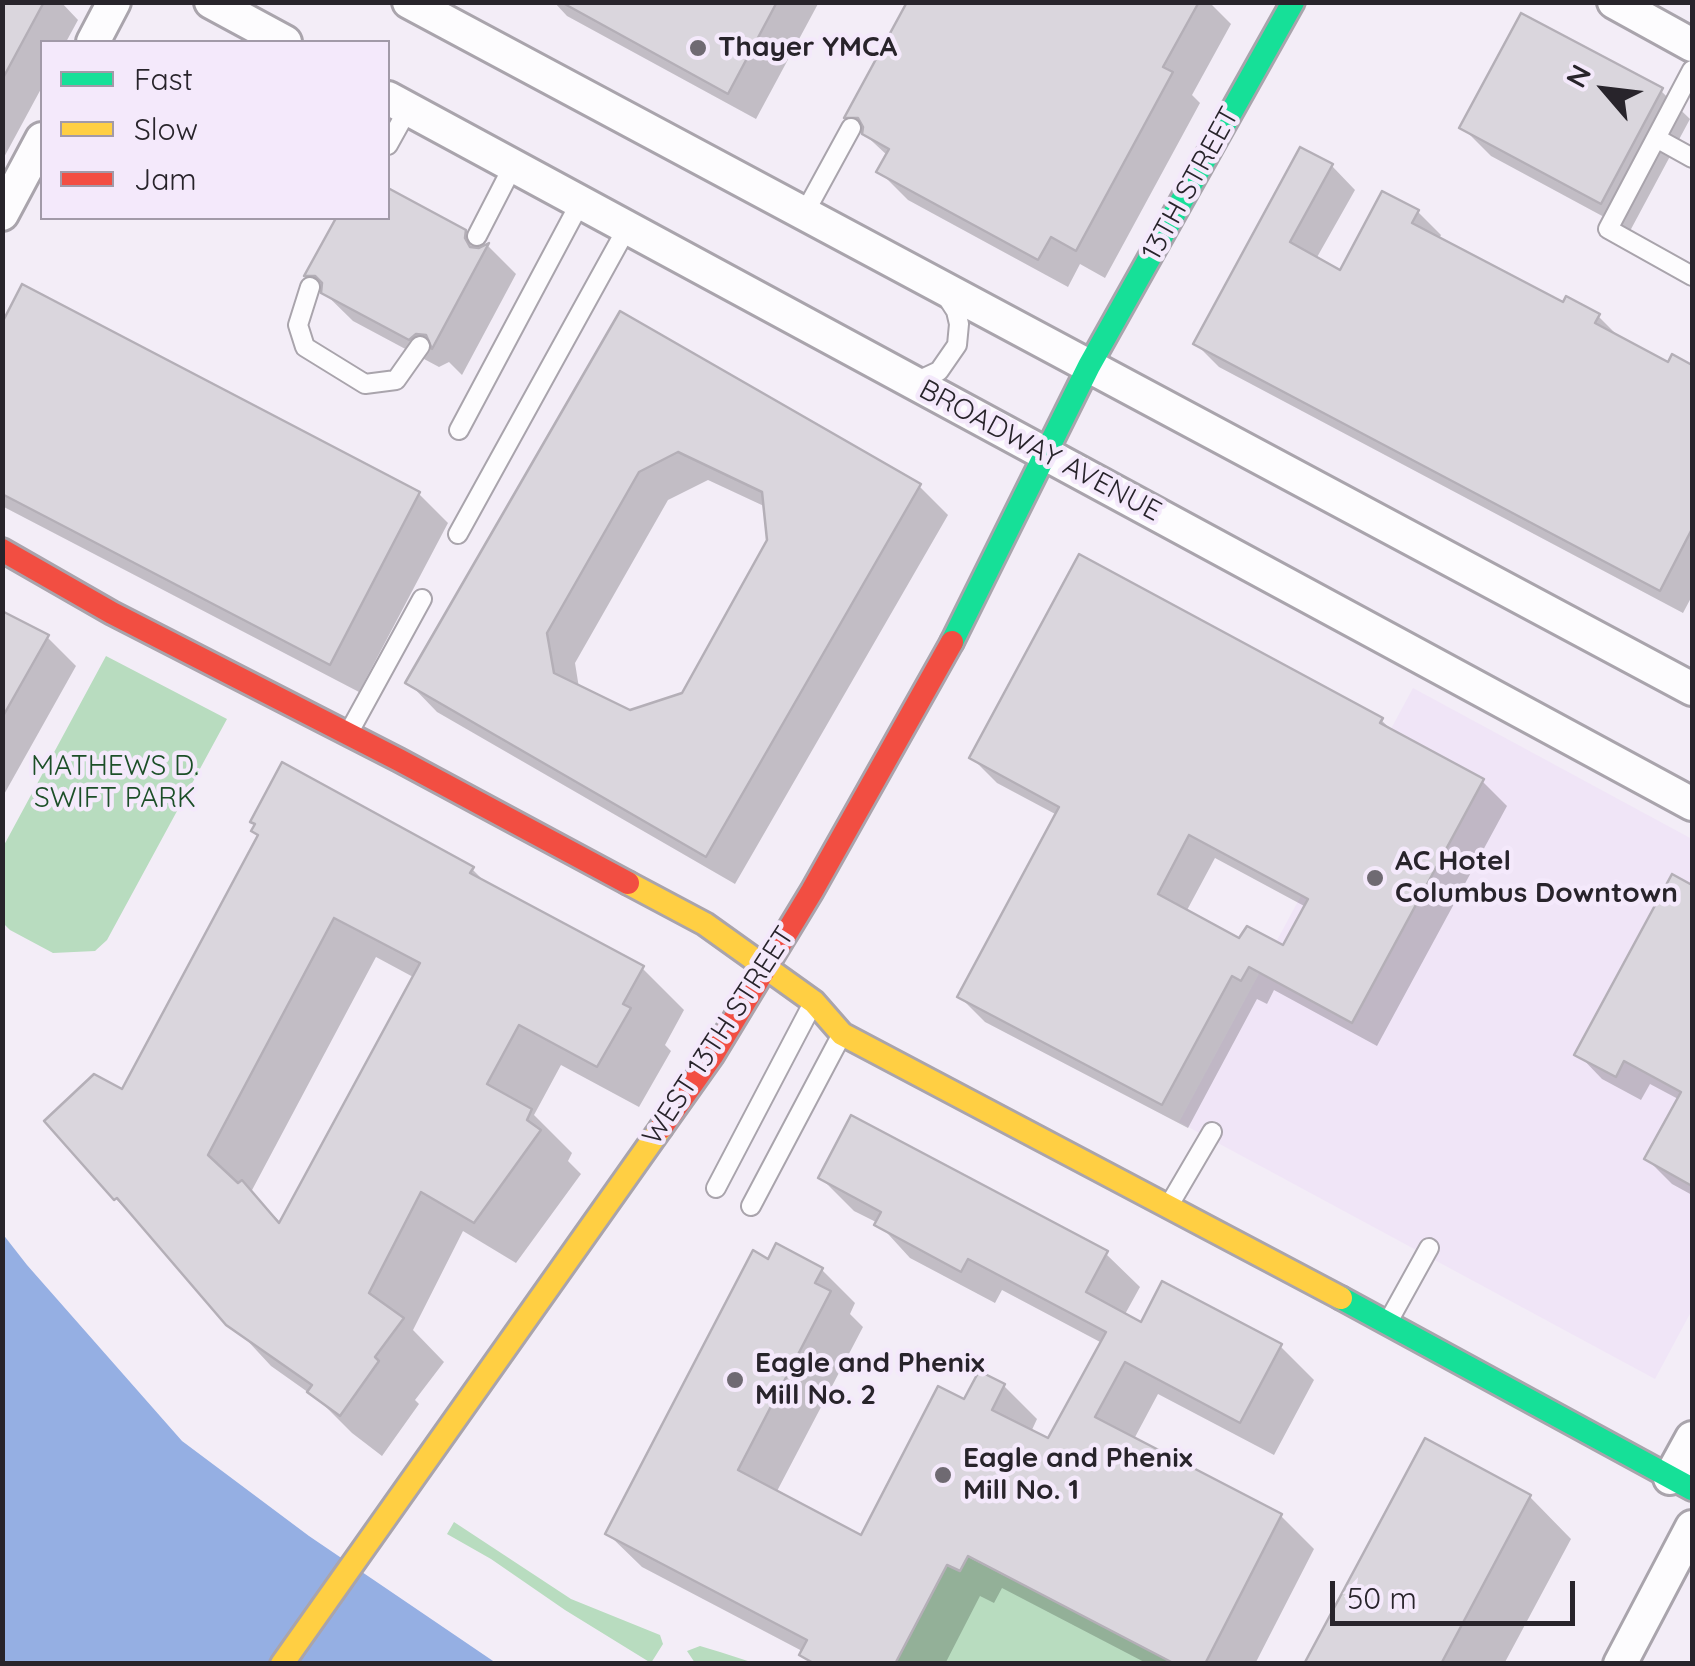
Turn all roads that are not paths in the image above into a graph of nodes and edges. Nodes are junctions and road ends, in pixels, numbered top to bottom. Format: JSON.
{"nodes":[{"id":1,"x":114,"y":2,"type":"edge"},
{"id":2,"x":211,"y":2,"type":"edge"},
{"id":3,"x":409,"y":2,"type":"edge"},
{"id":4,"x":1293,"y":2,"type":"edge"},
{"id":5,"x":1614,"y":2,"type":"edge"},
{"id":6,"x":265,"y":25,"type":"edge"},
{"id":7,"x":94,"y":40,"type":"edge"},
{"id":8,"x":1692,"y":45,"type":"edge"},
{"id":9,"x":1692,"y":70,"type":"edge"},
{"id":10,"x":398,"y":103,"type":"edge"},
{"id":11,"x":851,"y":128,"type":"dead end"},
{"id":12,"x":390,"y":137,"type":"edge"},
{"id":13,"x":1656,"y":138,"type":"junction"},
{"id":14,"x":40,"y":142,"type":"edge"},
{"id":15,"x":1692,"y":158,"type":"edge"},
{"id":16,"x":513,"y":166,"type":"junction"},
{"id":17,"x":580,"y":203,"type":"junction"},
{"id":18,"x":2,"y":214,"type":"edge"},
{"id":19,"x":804,"y":214,"type":"junction"},
{"id":20,"x":626,"y":228,"type":"junction"},
{"id":21,"x":477,"y":236,"type":"dead end"},
{"id":22,"x":1692,"y":276,"type":"edge"},
{"id":23,"x":930,"y":281,"type":"junction"},
{"id":24,"x":310,"y":287,"type":"dead end"},
{"id":25,"x":420,"y":346,"type":"dead end"},
{"id":26,"x":1089,"y":366,"type":"junction"},
{"id":27,"x":899,"y":375,"type":"junction"},
{"id":28,"x":460,"y":430,"type":"dead end"},
{"id":29,"x":1045,"y":455,"type":"junction"},
{"id":30,"x":458,"y":534,"type":"dead end"},
{"id":31,"x":2,"y":550,"type":"edge"},
{"id":32,"x":422,"y":599,"type":"dead end"},
{"id":33,"x":1692,"y":689,"type":"edge"},
{"id":34,"x":348,"y":734,"type":"junction"},
{"id":35,"x":1692,"y":804,"type":"edge"},
{"id":36,"x":814,"y":1002,"type":"junction"},
{"id":37,"x":842,"y":1034,"type":"junction"},
{"id":38,"x":1212,"y":1132,"type":"dead end"},
{"id":39,"x":716,"y":1188,"type":"dead end"},
{"id":40,"x":751,"y":1206,"type":"dead end"},
{"id":41,"x":1168,"y":1208,"type":"junction"},
{"id":42,"x":1429,"y":1248,"type":"dead end"},
{"id":43,"x":1388,"y":1323,"type":"junction"},
{"id":44,"x":1692,"y":1438,"type":"edge"},
{"id":45,"x":1682,"y":1484,"type":"edge"},
{"id":46,"x":1692,"y":1528,"type":"edge"},
{"id":47,"x":282,"y":1664,"type":"edge"},
{"id":48,"x":1620,"y":1664,"type":"edge"}],
"edges":[{"from":1,"to":7,"type":"street"},
{"from":2,"to":6,"type":"street"},
{"from":3,"to":19,"type":"street"},
{"from":4,"to":26,"type":"main road","name":"13TH STREET"},
{"from":5,"to":8,"type":"street"},
{"from":9,"to":13,"type":"lane"},
{"from":10,"to":12,"type":"lane"},
{"from":10,"to":16,"type":"street","name":"BROADWAY AVENUE"},
{"from":11,"to":19,"type":"lane"},
{"from":13,"to":15,"type":"lane"},
{"from":13,"to":22,"type":"lane"},
{"from":14,"to":18,"type":"street"},
{"from":16,"to":17,"type":"street","name":"BROADWAY AVENUE"},
{"from":16,"to":21,"type":"lane"},
{"from":17,"to":20,"type":"street","name":"BROADWAY AVENUE"},
{"from":17,"to":28,"type":"lane"},
{"from":19,"to":23,"type":"street"},
{"from":20,"to":27,"type":"street","name":"BROADWAY AVENUE"},
{"from":20,"to":30,"type":"lane"},
{"from":23,"to":26,"type":"street"},
{"from":23,"to":27,"type":"lane"},
{"from":24,"to":25,"type":"lane"},
{"from":26,"to":29,"type":"main road","name":"WEST 13TH STREET"},
{"from":26,"to":33,"type":"street"},
{"from":27,"to":29,"type":"street","name":"BROADWAY AVENUE"},
{"from":29,"to":35,"type":"street","name":"BROADWAY AVENUE"},
{"from":29,"to":47,"type":"main road","name":"WEST 13TH STREET"},
{"from":31,"to":34,"type":"main road"},
{"from":32,"to":34,"type":"lane"},
{"from":34,"to":36,"type":"main road"},
{"from":36,"to":37,"type":"main road"},
{"from":36,"to":39,"type":"lane"},
{"from":37,"to":40,"type":"lane"},
{"from":37,"to":41,"type":"main road"},
{"from":38,"to":41,"type":"lane"},
{"from":41,"to":43,"type":"main road"},
{"from":42,"to":43,"type":"lane"},
{"from":43,"to":45,"type":"main road"},
{"from":44,"to":45,"type":"street"},
{"from":46,"to":48,"type":"street"}]}
